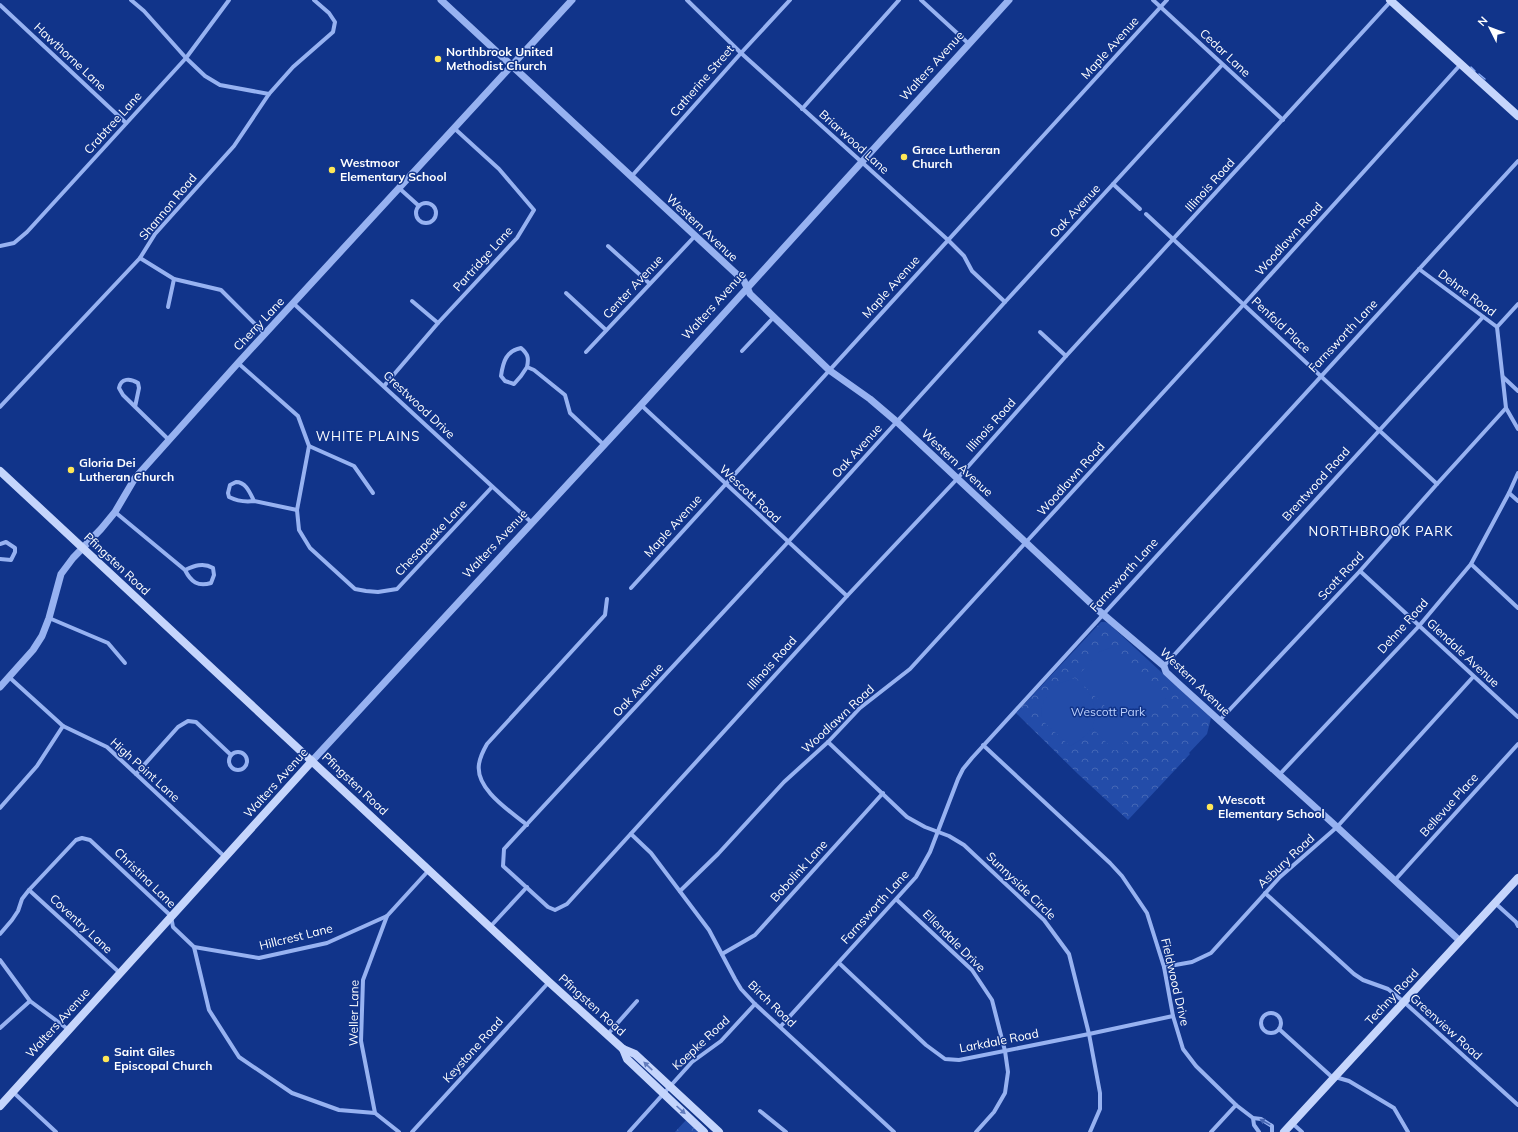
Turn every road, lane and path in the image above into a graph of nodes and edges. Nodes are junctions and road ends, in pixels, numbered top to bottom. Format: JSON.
{"nodes":[{"id":1,"x":132,"y":0,"type":"edge"},
{"id":2,"x":230,"y":0,"type":"edge"},
{"id":3,"x":314,"y":0,"type":"edge"},
{"id":4,"x":441,"y":0,"type":"edge"},
{"id":5,"x":687,"y":0,"type":"edge"},
{"id":6,"x":790,"y":0,"type":"edge"},
{"id":7,"x":899,"y":0,"type":"edge"},
{"id":8,"x":921,"y":0,"type":"edge"},
{"id":9,"x":1009,"y":0,"type":"edge"},
{"id":10,"x":1153,"y":0,"type":"edge"},
{"id":11,"x":1167,"y":0,"type":"edge"},
{"id":12,"x":569,"y":1,"type":"edge"},
{"id":13,"x":1391,"y":1,"type":"edge"},
{"id":14,"x":0,"y":6,"type":"edge"},
{"id":15,"x":1160,"y":7,"type":"junction"},
{"id":16,"x":969,"y":44,"type":"junction"},
{"id":17,"x":741,"y":53,"type":"junction"},
{"id":18,"x":186,"y":58,"type":"junction"},
{"id":19,"x":1461,"y":64,"type":"junction"},
{"id":20,"x":1222,"y":65,"type":"junction"},
{"id":21,"x":512,"y":66,"type":"junction"},
{"id":22,"x":269,"y":94,"type":"junction"},
{"id":23,"x":802,"y":109,"type":"junction"},
{"id":24,"x":1518,"y":116,"type":"edge"},
{"id":25,"x":1283,"y":120,"type":"junction"},
{"id":26,"x":126,"y":123,"type":"junction"},
{"id":27,"x":454,"y":128,"type":"junction"},
{"id":28,"x":1518,"y":160,"type":"edge"},
{"id":29,"x":862,"y":162,"type":"junction"},
{"id":30,"x":631,"y":177,"type":"junction"},
{"id":31,"x":1114,"y":184,"type":"junction"},
{"id":32,"x":399,"y":188,"type":"junction"},
{"id":33,"x":419,"y":206,"type":"junction"},
{"id":34,"x":1140,"y":209,"type":"dead end"},
{"id":35,"x":1146,"y":214,"type":"dead end"},
{"id":36,"x":695,"y":236,"type":"junction"},
{"id":37,"x":948,"y":240,"type":"junction"},
{"id":38,"x":1174,"y":240,"type":"junction"},
{"id":39,"x":0,"y":246,"type":"edge"},
{"id":40,"x":608,"y":246,"type":"dead end"},
{"id":41,"x":140,"y":258,"type":"junction"},
{"id":42,"x":1419,"y":269,"type":"junction"},
{"id":43,"x":174,"y":280,"type":"junction"},
{"id":44,"x":649,"y":283,"type":"junction"},
{"id":45,"x":746,"y":288,"type":"junction"},
{"id":46,"x":566,"y":293,"type":"dead end"},
{"id":47,"x":412,"y":301,"type":"dead end"},
{"id":48,"x":1005,"y":302,"type":"junction"},
{"id":49,"x":293,"y":303,"type":"junction"},
{"id":50,"x":1244,"y":304,"type":"junction"},
{"id":51,"x":1518,"y":304,"type":"edge"},
{"id":52,"x":168,"y":307,"type":"dead end"},
{"id":53,"x":1483,"y":317,"type":"junction"},
{"id":54,"x":773,"y":318,"type":"junction"},
{"id":55,"x":438,"y":323,"type":"junction"},
{"id":56,"x":1497,"y":327,"type":"junction"},
{"id":57,"x":606,"y":330,"type":"junction"},
{"id":58,"x":1040,"y":332,"type":"dead end"},
{"id":59,"x":265,"y":334,"type":"junction"},
{"id":60,"x":742,"y":351,"type":"dead end"},
{"id":61,"x":586,"y":352,"type":"dead end"},
{"id":62,"x":1066,"y":356,"type":"junction"},
{"id":63,"x":238,"y":363,"type":"junction"},
{"id":64,"x":527,"y":367,"type":"junction"},
{"id":65,"x":829,"y":370,"type":"junction"},
{"id":66,"x":1321,"y":375,"type":"junction"},
{"id":67,"x":1503,"y":376,"type":"junction"},
{"id":68,"x":384,"y":386,"type":"junction"},
{"id":69,"x":1518,"y":391,"type":"edge"},
{"id":70,"x":641,"y":405,"type":"junction"},
{"id":71,"x":0,"y":407,"type":"edge"},
{"id":72,"x":135,"y":407,"type":"junction"},
{"id":73,"x":1506,"y":408,"type":"junction"},
{"id":74,"x":897,"y":422,"type":"junction"},
{"id":75,"x":1518,"y":429,"type":"edge"},
{"id":76,"x":1379,"y":430,"type":"junction"},
{"id":77,"x":168,"y":440,"type":"junction"},
{"id":78,"x":603,"y":444,"type":"junction"},
{"id":79,"x":309,"y":446,"type":"junction"},
{"id":80,"x":0,"y":471,"type":"edge"},
{"id":81,"x":1518,"y":473,"type":"edge"},
{"id":82,"x":957,"y":478,"type":"junction"},
{"id":83,"x":725,"y":484,"type":"junction"},
{"id":84,"x":1437,"y":484,"type":"junction"},
{"id":85,"x":492,"y":486,"type":"junction"},
{"id":86,"x":1509,"y":493,"type":"junction"},
{"id":87,"x":373,"y":494,"type":"dead end"},
{"id":88,"x":254,"y":501,"type":"junction"},
{"id":89,"x":1518,"y":501,"type":"edge"},
{"id":90,"x":297,"y":510,"type":"junction"},
{"id":91,"x":115,"y":512,"type":"junction"},
{"id":92,"x":531,"y":522,"type":"junction"},
{"id":93,"x":788,"y":542,"type":"junction"},
{"id":94,"x":1026,"y":543,"type":"junction"},
{"id":95,"x":0,"y":544,"type":"edge"},
{"id":96,"x":82,"y":549,"type":"junction"},
{"id":97,"x":0,"y":559,"type":"edge"},
{"id":98,"x":1471,"y":564,"type":"junction"},
{"id":99,"x":185,"y":570,"type":"junction"},
{"id":100,"x":1360,"y":571,"type":"junction"},
{"id":101,"x":631,"y":588,"type":"dead end"},
{"id":102,"x":847,"y":596,"type":"junction"},
{"id":103,"x":607,"y":599,"type":"dead end"},
{"id":104,"x":1518,"y":608,"type":"edge"},
{"id":105,"x":1103,"y":614,"type":"junction"},
{"id":106,"x":49,"y":618,"type":"junction"},
{"id":107,"x":1419,"y":626,"type":"junction"},
{"id":108,"x":125,"y":663,"type":"dead end"},
{"id":109,"x":1164,"y":666,"type":"junction"},
{"id":110,"x":9,"y":677,"type":"junction"},
{"id":111,"x":1473,"y":677,"type":"junction"},
{"id":112,"x":0,"y":687,"type":"edge"},
{"id":113,"x":1518,"y":717,"type":"edge"},
{"id":114,"x":1220,"y":721,"type":"junction"},
{"id":115,"x":63,"y":726,"type":"junction"},
{"id":116,"x":828,"y":742,"type":"junction"},
{"id":117,"x":1518,"y":744,"type":"edge"},
{"id":118,"x":983,"y":745,"type":"junction"},
{"id":119,"x":231,"y":755,"type":"junction"},
{"id":120,"x":312,"y":761,"type":"junction"},
{"id":121,"x":136,"y":774,"type":"junction"},
{"id":122,"x":1279,"y":775,"type":"junction"},
{"id":123,"x":882,"y":793,"type":"junction"},
{"id":124,"x":0,"y":808,"type":"edge"},
{"id":125,"x":527,"y":825,"type":"junction"},
{"id":126,"x":1337,"y":827,"type":"junction"},
{"id":127,"x":938,"y":832,"type":"junction"},
{"id":128,"x":631,"y":834,"type":"junction"},
{"id":129,"x":225,"y":857,"type":"junction"},
{"id":130,"x":429,"y":870,"type":"junction"},
{"id":131,"x":1518,"y":878,"type":"edge"},
{"id":132,"x":1395,"y":880,"type":"junction"},
{"id":133,"x":527,"y":887,"type":"junction"},
{"id":134,"x":29,"y":890,"type":"junction"},
{"id":135,"x":680,"y":891,"type":"junction"},
{"id":136,"x":1265,"y":893,"type":"junction"},
{"id":137,"x":897,"y":900,"type":"junction"},
{"id":138,"x":1495,"y":903,"type":"junction"},
{"id":139,"x":171,"y":916,"type":"junction"},
{"id":140,"x":387,"y":916,"type":"junction"},
{"id":141,"x":1518,"y":926,"type":"edge"},
{"id":142,"x":490,"y":927,"type":"junction"},
{"id":143,"x":0,"y":934,"type":"edge"},
{"id":144,"x":1460,"y":941,"type":"junction"},
{"id":145,"x":194,"y":946,"type":"junction"},
{"id":146,"x":722,"y":954,"type":"junction"},
{"id":147,"x":0,"y":960,"type":"edge"},
{"id":148,"x":839,"y":963,"type":"junction"},
{"id":149,"x":1164,"y":967,"type":"junction"},
{"id":150,"x":120,"y":973,"type":"junction"},
{"id":151,"x":549,"y":982,"type":"junction"},
{"id":152,"x":30,"y":1001,"type":"junction"},
{"id":153,"x":637,"y":1001,"type":"dead end"},
{"id":154,"x":1404,"y":1002,"type":"junction"},
{"id":155,"x":755,"y":1004,"type":"junction"},
{"id":156,"x":1173,"y":1016,"type":"junction"},
{"id":157,"x":781,"y":1026,"type":"junction"},
{"id":158,"x":0,"y":1028,"type":"edge"},
{"id":159,"x":69,"y":1030,"type":"junction"},
{"id":160,"x":1279,"y":1030,"type":"junction"},
{"id":161,"x":1089,"y":1034,"type":"junction"},
{"id":162,"x":607,"y":1035,"type":"junction"},
{"id":163,"x":623,"y":1049,"type":"junction"},
{"id":164,"x":1005,"y":1051,"type":"junction"},
{"id":165,"x":1334,"y":1077,"type":"junction"},
{"id":166,"x":670,"y":1087,"type":"junction"},
{"id":167,"x":13,"y":1092,"type":"junction"},
{"id":168,"x":663,"y":1094,"type":"junction"},
{"id":169,"x":1236,"y":1105,"type":"junction"},
{"id":170,"x":1518,"y":1105,"type":"edge"},
{"id":171,"x":0,"y":1106,"type":"edge"},
{"id":172,"x":760,"y":1111,"type":"dead end"},
{"id":173,"x":375,"y":1113,"type":"junction"},
{"id":174,"x":705,"y":1118,"type":"junction"},
{"id":175,"x":1252,"y":1118,"type":"junction"},
{"id":176,"x":1292,"y":1123,"type":"junction"},
{"id":177,"x":698,"y":1126,"type":"junction"},
{"id":178,"x":56,"y":1132,"type":"edge"},
{"id":179,"x":399,"y":1132,"type":"edge"},
{"id":180,"x":412,"y":1132,"type":"edge"},
{"id":181,"x":629,"y":1132,"type":"edge"},
{"id":182,"x":704,"y":1132,"type":"edge"},
{"id":183,"x":719,"y":1132,"type":"edge"},
{"id":184,"x":786,"y":1132,"type":"edge"},
{"id":185,"x":894,"y":1132,"type":"edge"},
{"id":186,"x":976,"y":1132,"type":"edge"},
{"id":187,"x":1090,"y":1132,"type":"edge"},
{"id":188,"x":1211,"y":1132,"type":"edge"},
{"id":189,"x":1259,"y":1132,"type":"edge"},
{"id":190,"x":1272,"y":1132,"type":"edge"},
{"id":191,"x":1284,"y":1132,"type":"edge"},
{"id":192,"x":1302,"y":1132,"type":"edge"},
{"id":193,"x":1408,"y":1132,"type":"edge"}],
"edges":[{"from":1,"to":18,"type":"street"},
{"from":2,"to":18,"type":"street","name":"Crabtree Lane"},
{"from":3,"to":22,"type":"street","name":"Shannon Road"},
{"from":4,"to":21,"type":"street","name":"Western Avenue"},
{"from":5,"to":17,"type":"street","name":"Briarwood Lane"},
{"from":6,"to":17,"type":"street","name":"Catherine Street"},
{"from":7,"to":23,"type":"street"},
{"from":8,"to":16,"type":"street"},
{"from":9,"to":16,"type":"street","name":"Walters Avenue"},
{"from":10,"to":15,"type":"street","name":"Cedar Lane"},
{"from":11,"to":15,"type":"street","name":"Maple Avenue"},
{"from":12,"to":21,"type":"street","name":"Cherry Lane"},
{"from":13,"to":19,"type":"main road"},
{"from":13,"to":25,"type":"street","name":"Illinois Road"},
{"from":14,"to":26,"type":"street","name":"Hawthorne Lane"},
{"from":15,"to":20,"type":"street","name":"Cedar Lane"},
{"from":15,"to":37,"type":"street","name":"Maple Avenue"},
{"from":16,"to":29,"type":"street","name":"Walters Avenue"},
{"from":17,"to":23,"type":"street","name":"Briarwood Lane"},
{"from":17,"to":30,"type":"street","name":"Catherine Street"},
{"from":18,"to":22,"type":"street"},
{"from":18,"to":26,"type":"street","name":"Crabtree Lane"},
{"from":19,"to":24,"type":"main road"},
{"from":19,"to":50,"type":"street","name":"Woodlawn Road"},
{"from":20,"to":25,"type":"street","name":"Cedar Lane"},
{"from":20,"to":31,"type":"street","name":"Oak Avenue"},
{"from":21,"to":27,"type":"street","name":"Cherry Lane"},
{"from":21,"to":30,"type":"street","name":"Western Avenue"},
{"from":22,"to":41,"type":"street","name":"Shannon Road"},
{"from":23,"to":29,"type":"street","name":"Briarwood Lane"},
{"from":25,"to":38,"type":"street","name":"Illinois Road"},
{"from":26,"to":39,"type":"street","name":"Crabtree Lane"},
{"from":27,"to":32,"type":"street","name":"Cherry Lane"},
{"from":27,"to":55,"type":"street","name":"Partridge Lane"},
{"from":28,"to":42,"type":"street","name":"Farnsworth Lane"},
{"from":29,"to":37,"type":"street","name":"Briarwood Lane"},
{"from":29,"to":45,"type":"street","name":"Walters Avenue"},
{"from":30,"to":36,"type":"street","name":"Western Avenue"},
{"from":31,"to":34,"type":"street"},
{"from":31,"to":48,"type":"street","name":"Oak Avenue"},
{"from":32,"to":33,"type":"street"},
{"from":32,"to":49,"type":"street","name":"Cherry Lane"},
{"from":33,"to":33,"type":"street"},
{"from":35,"to":38,"type":"street","name":"Penfold Place"},
{"from":36,"to":44,"type":"street","name":"Center Avenue"},
{"from":36,"to":45,"type":"street","name":"Western Avenue"},
{"from":37,"to":48,"type":"street","name":"Briarwood Lane"},
{"from":37,"to":65,"type":"street","name":"Maple Avenue"},
{"from":38,"to":50,"type":"street","name":"Penfold Place"},
{"from":38,"to":62,"type":"street","name":"Illinois Road"},
{"from":40,"to":44,"type":"street"},
{"from":41,"to":43,"type":"street"},
{"from":41,"to":71,"type":"street","name":"Shannon Road"},
{"from":42,"to":53,"type":"street","name":"Dehne Road"},
{"from":42,"to":66,"type":"street","name":"Farnsworth Lane"},
{"from":43,"to":52,"type":"street"},
{"from":43,"to":59,"type":"street"},
{"from":44,"to":57,"type":"street","name":"Center Avenue"},
{"from":45,"to":54,"type":"street","name":"Western Avenue"},
{"from":45,"to":70,"type":"street","name":"Walters Avenue"},
{"from":46,"to":57,"type":"street"},
{"from":47,"to":55,"type":"street"},
{"from":48,"to":74,"type":"street","name":"Oak Avenue"},
{"from":49,"to":59,"type":"street","name":"Cherry Lane"},
{"from":49,"to":68,"type":"street","name":"Crestwood Drive"},
{"from":50,"to":66,"type":"street","name":"Penfold Place"},
{"from":50,"to":94,"type":"street","name":"Woodlawn Road"},
{"from":51,"to":56,"type":"street"},
{"from":53,"to":56,"type":"street","name":"Dehne Road"},
{"from":53,"to":76,"type":"street","name":"Brentwood Road"},
{"from":54,"to":60,"type":"street"},
{"from":54,"to":65,"type":"street","name":"Western Avenue"},
{"from":55,"to":68,"type":"street","name":"Partridge Lane"},
{"from":56,"to":67,"type":"street","name":"Dehne Road"},
{"from":57,"to":61,"type":"street","name":"Center Avenue"},
{"from":58,"to":62,"type":"street"},
{"from":59,"to":63,"type":"street","name":"Cherry Lane"},
{"from":62,"to":82,"type":"street","name":"Illinois Road"},
{"from":63,"to":77,"type":"street","name":"Cherry Lane"},
{"from":63,"to":79,"type":"street"},
{"from":64,"to":64,"type":"street"},
{"from":64,"to":78,"type":"street"},
{"from":65,"to":74,"type":"street","name":"Western Avenue"},
{"from":65,"to":83,"type":"street","name":"Maple Avenue"},
{"from":66,"to":76,"type":"street","name":"Penfold Place"},
{"from":66,"to":105,"type":"street","name":"Farnsworth Lane"},
{"from":67,"to":69,"type":"street"},
{"from":67,"to":73,"type":"street","name":"Dehne Road"},
{"from":68,"to":85,"type":"street","name":"Crestwood Drive"},
{"from":70,"to":78,"type":"street","name":"Walters Avenue"},
{"from":70,"to":83,"type":"street","name":"Wescott Road"},
{"from":72,"to":72,"type":"street"},
{"from":72,"to":77,"type":"street"},
{"from":73,"to":75,"type":"street","name":"Dehne Road"},
{"from":73,"to":84,"type":"street","name":"Scott Road"},
{"from":74,"to":82,"type":"street","name":"Western Avenue"},
{"from":74,"to":93,"type":"street","name":"Oak Avenue"},
{"from":76,"to":84,"type":"street","name":"Penfold Place"},
{"from":76,"to":109,"type":"street","name":"Brentwood Road"},
{"from":77,"to":91,"type":"street","name":"Cherry Lane"},
{"from":78,"to":92,"type":"street","name":"Walters Avenue"},
{"from":79,"to":87,"type":"street"},
{"from":79,"to":90,"type":"street"},
{"from":80,"to":96,"type":"main road","name":"Pfingsten Road"},
{"from":81,"to":86,"type":"street","name":"Dehne Road"},
{"from":82,"to":94,"type":"street","name":"Western Avenue"},
{"from":82,"to":102,"type":"street","name":"Illinois Road"},
{"from":83,"to":93,"type":"street","name":"Wescott Road"},
{"from":83,"to":101,"type":"street","name":"Maple Avenue"},
{"from":84,"to":100,"type":"street","name":"Scott Road"},
{"from":85,"to":90,"type":"street","name":"Chesapeake Lane"},
{"from":85,"to":92,"type":"street","name":"Crestwood Drive"},
{"from":86,"to":89,"type":"street"},
{"from":86,"to":98,"type":"street","name":"Dehne Road"},
{"from":88,"to":88,"type":"street"},
{"from":88,"to":90,"type":"street"},
{"from":91,"to":96,"type":"street","name":"Cherry Lane"},
{"from":91,"to":99,"type":"street"},
{"from":92,"to":120,"type":"street","name":"Walters Avenue"},
{"from":93,"to":102,"type":"street","name":"Wescott Road"},
{"from":93,"to":125,"type":"street","name":"Oak Avenue"},
{"from":94,"to":105,"type":"street","name":"Western Avenue"},
{"from":94,"to":116,"type":"street","name":"Woodlawn Road"},
{"from":95,"to":97,"type":"street"},
{"from":96,"to":106,"type":"street","name":"Cherry Lane"},
{"from":96,"to":120,"type":"main road","name":"Pfingsten Road"},
{"from":98,"to":104,"type":"street"},
{"from":98,"to":107,"type":"street","name":"Dehne Road"},
{"from":99,"to":99,"type":"street"},
{"from":100,"to":107,"type":"street","name":"Glendale Avenue"},
{"from":100,"to":114,"type":"street","name":"Scott Road"},
{"from":102,"to":128,"type":"street","name":"Illinois Road"},
{"from":103,"to":125,"type":"street"},
{"from":105,"to":109,"type":"street","name":"Western Avenue"},
{"from":105,"to":118,"type":"street","name":"Farnsworth Lane"},
{"from":106,"to":108,"type":"street"},
{"from":106,"to":110,"type":"street","name":"Cherry Lane"},
{"from":107,"to":111,"type":"street","name":"Glendale Avenue"},
{"from":107,"to":122,"type":"street","name":"Dehne Road"},
{"from":109,"to":114,"type":"street","name":"Western Avenue"},
{"from":110,"to":112,"type":"street","name":"Cherry Lane"},
{"from":110,"to":115,"type":"street","name":"High Point Lane"},
{"from":111,"to":113,"type":"street","name":"Glendale Avenue"},
{"from":111,"to":126,"type":"street","name":"Asbury Road"},
{"from":114,"to":122,"type":"street","name":"Western Avenue"},
{"from":115,"to":121,"type":"street","name":"High Point Lane"},
{"from":115,"to":124,"type":"street"},
{"from":116,"to":123,"type":"street","name":"Sunnyside Circle"},
{"from":116,"to":135,"type":"street","name":"Woodlawn Road"},
{"from":117,"to":132,"type":"street","name":"Bellevue Place"},
{"from":118,"to":127,"type":"street","name":"Farnsworth Lane"},
{"from":118,"to":149,"type":"street","name":"Fieldwood Drive"},
{"from":119,"to":119,"type":"street"},
{"from":119,"to":121,"type":"street"},
{"from":120,"to":129,"type":"main road","name":"Walters Avenue"},
{"from":120,"to":130,"type":"main road","name":"Pfingsten Road"},
{"from":121,"to":129,"type":"street","name":"High Point Lane"},
{"from":122,"to":126,"type":"street","name":"Western Avenue"},
{"from":123,"to":127,"type":"street","name":"Sunnyside Circle"},
{"from":123,"to":146,"type":"street","name":"Bobolink Lane"},
{"from":125,"to":133,"type":"street","name":"Oak Avenue"},
{"from":126,"to":132,"type":"street","name":"Western Avenue"},
{"from":126,"to":136,"type":"street","name":"Asbury Road"},
{"from":127,"to":137,"type":"street","name":"Farnsworth Lane"},
{"from":127,"to":161,"type":"street","name":"Sunnyside Circle"},
{"from":128,"to":133,"type":"street","name":"Illinois Road"},
{"from":128,"to":135,"type":"street","name":"Birch Road"},
{"from":129,"to":139,"type":"main road","name":"Walters Avenue"},
{"from":130,"to":140,"type":"street","name":"Hillcrest Lane"},
{"from":130,"to":142,"type":"main road","name":"Pfingsten Road"},
{"from":131,"to":138,"type":"main road","name":"Techny Road"},
{"from":132,"to":144,"type":"street","name":"Western Avenue"},
{"from":133,"to":142,"type":"street"},
{"from":134,"to":139,"type":"street","name":"Christina Lane"},
{"from":134,"to":143,"type":"street"},
{"from":134,"to":150,"type":"street","name":"Coventry Lane"},
{"from":135,"to":146,"type":"street","name":"Birch Road"},
{"from":136,"to":149,"type":"street","name":"Asbury Road"},
{"from":136,"to":154,"type":"street","name":"Greenview Road"},
{"from":137,"to":148,"type":"street","name":"Farnsworth Lane"},
{"from":137,"to":164,"type":"street","name":"Ellendale Drive"},
{"from":138,"to":141,"type":"street"},
{"from":138,"to":144,"type":"main road","name":"Techny Road"},
{"from":139,"to":145,"type":"street","name":"Christina Lane"},
{"from":139,"to":150,"type":"main road","name":"Walters Avenue"},
{"from":140,"to":145,"type":"street","name":"Hillcrest Lane"},
{"from":140,"to":173,"type":"street","name":"Weller Lane"},
{"from":142,"to":151,"type":"main road","name":"Pfingsten Road"},
{"from":144,"to":154,"type":"main road","name":"Techny Road"},
{"from":145,"to":173,"type":"street"},
{"from":146,"to":155,"type":"street","name":"Birch Road"},
{"from":147,"to":152,"type":"street"},
{"from":148,"to":157,"type":"street","name":"Farnsworth Lane"},
{"from":148,"to":164,"type":"street","name":"Larkdale Road"},
{"from":149,"to":156,"type":"street","name":"Fieldwood Drive"},
{"from":150,"to":159,"type":"main road","name":"Walters Avenue"},
{"from":151,"to":162,"type":"main road","name":"Pfingsten Road"},
{"from":151,"to":180,"type":"street","name":"Keystone Road"},
{"from":152,"to":158,"type":"street"},
{"from":152,"to":159,"type":"street"},
{"from":153,"to":162,"type":"street"},
{"from":154,"to":165,"type":"main road","name":"Techny Road"},
{"from":154,"to":170,"type":"street","name":"Greenview Road"},
{"from":155,"to":157,"type":"street","name":"Birch Road"},
{"from":155,"to":166,"type":"street","name":"Koepke Road"},
{"from":156,"to":161,"type":"street","name":"Larkdale Road"},
{"from":156,"to":169,"type":"street","name":"Fieldwood Drive"},
{"from":157,"to":185,"type":"street","name":"Birch Road"},
{"from":159,"to":167,"type":"main road","name":"Walters Avenue"},
{"from":160,"to":160,"type":"street"},
{"from":160,"to":165,"type":"street"},
{"from":161,"to":164,"type":"street","name":"Larkdale Road"},
{"from":161,"to":187,"type":"street","name":"Sunnyside Circle"},
{"from":162,"to":163,"type":"main road","name":"Pfingsten Road"},
{"from":166,"to":163,"type":"main road","name":"Pfingsten Road","one_way":true},
{"from":163,"to":168,"type":"main road","name":"Pfingsten Road"},
{"from":164,"to":186,"type":"street","name":"Ellendale Drive"},
{"from":165,"to":176,"type":"main road","name":"Techny Road"},
{"from":165,"to":193,"type":"street"},
{"from":166,"to":168,"type":"street","name":"Koepke Road"},
{"from":166,"to":174,"type":"main road","name":"Pfingsten Road"},
{"from":167,"to":171,"type":"main road","name":"Walters Avenue"},
{"from":167,"to":178,"type":"street"},
{"from":168,"to":177,"type":"main road","name":"Pfingsten Road","one_way":true},
{"from":168,"to":181,"type":"street","name":"Koepke Road"},
{"from":169,"to":175,"type":"street","name":"Fieldwood Drive"},
{"from":169,"to":188,"type":"street"},
{"from":172,"to":184,"type":"street"},
{"from":173,"to":179,"type":"street"},
{"from":174,"to":177,"type":"main road"},
{"from":174,"to":183,"type":"main road","name":"Pfingsten Road"},
{"from":175,"to":189,"type":"street","name":"Fieldwood Drive"},
{"from":190,"to":175,"type":"street","name":"Fieldwood Drive","one_way":true},
{"from":176,"to":191,"type":"main road","name":"Techny Road"},
{"from":176,"to":192,"type":"street"},
{"from":177,"to":182,"type":"main road","name":"Pfingsten Road"}]}
